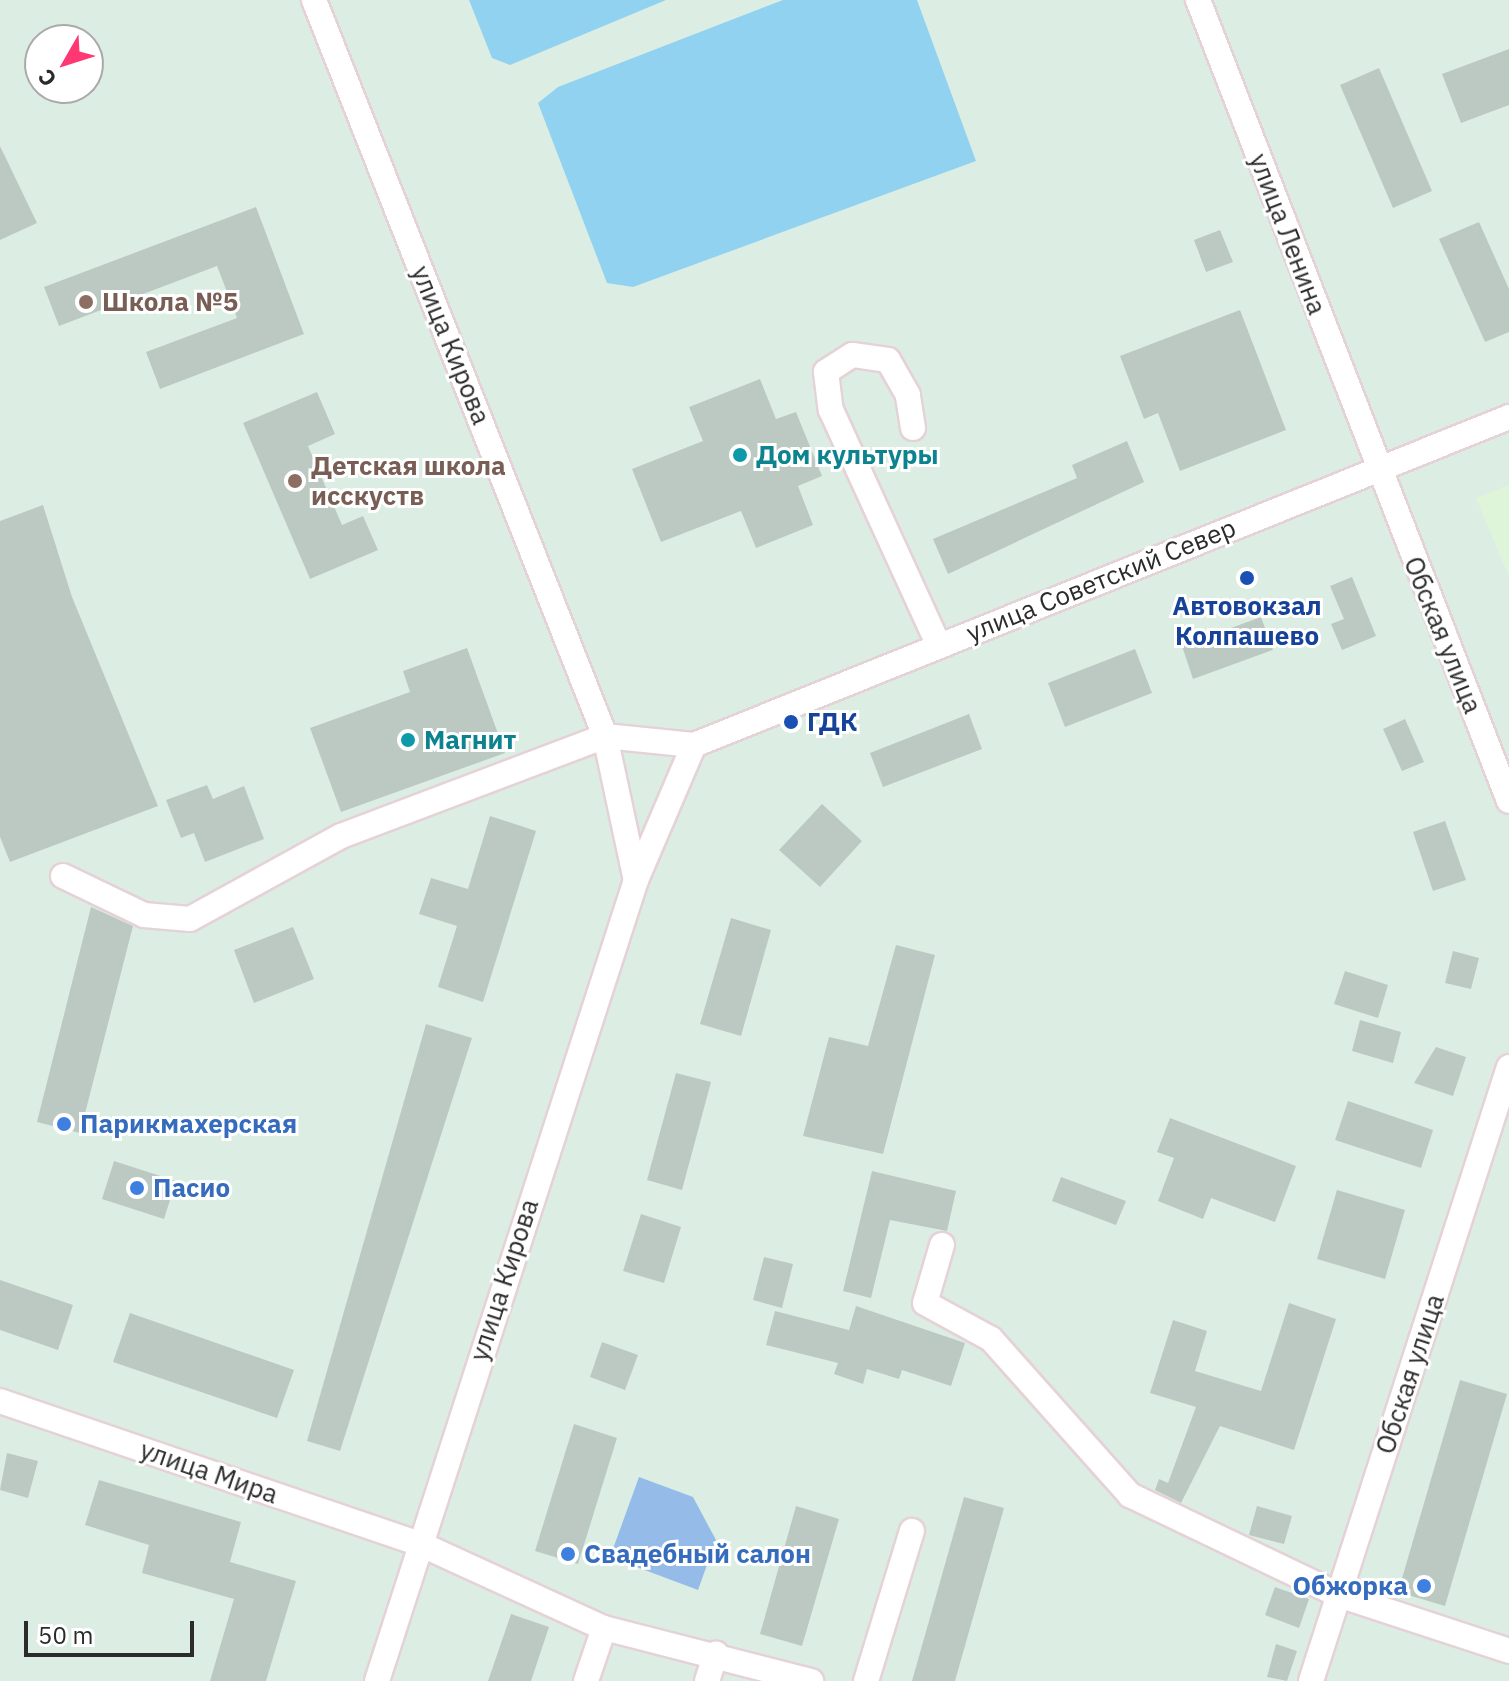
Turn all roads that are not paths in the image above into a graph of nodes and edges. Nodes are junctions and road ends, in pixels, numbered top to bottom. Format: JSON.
{"nodes":[{"id":1,"x":314,"y":0,"type":"edge"},
{"id":2,"x":1198,"y":0,"type":"edge"},
{"id":3,"x":1509,"y":417,"type":"edge"},
{"id":4,"x":913,"y":428,"type":"dead end"},
{"id":5,"x":1377,"y":468,"type":"junction"},
{"id":6,"x":939,"y":646,"type":"junction"},
{"id":7,"x":605,"y":736,"type":"junction"},
{"id":8,"x":694,"y":745,"type":"junction"},
{"id":9,"x":1509,"y":801,"type":"edge"},
{"id":10,"x":63,"y":876,"type":"dead end"},
{"id":11,"x":636,"y":880,"type":"junction"},
{"id":12,"x":1509,"y":1067,"type":"edge"},
{"id":13,"x":942,"y":1245,"type":"dead end"},
{"id":14,"x":0,"y":1401,"type":"edge"},
{"id":15,"x":912,"y":1531,"type":"dead end"},
{"id":16,"x":418,"y":1543,"type":"junction"},
{"id":17,"x":1339,"y":1595,"type":"junction"},
{"id":18,"x":604,"y":1628,"type":"junction"},
{"id":19,"x":1509,"y":1651,"type":"edge"},
{"id":20,"x":716,"y":1653,"type":"junction"},
{"id":21,"x":377,"y":1681,"type":"edge"},
{"id":22,"x":586,"y":1681,"type":"edge"},
{"id":23,"x":707,"y":1681,"type":"edge"},
{"id":24,"x":811,"y":1681,"type":"edge"},
{"id":25,"x":866,"y":1681,"type":"edge"},
{"id":26,"x":1311,"y":1681,"type":"edge"}],
"edges":[{"from":1,"to":7,"type":"street","name":"улица Кирова"},
{"from":2,"to":5,"type":"street","name":"улица Ленина"},
{"from":3,"to":5,"type":"street","name":"улица Советский Север"},
{"from":4,"to":6,"type":"street"},
{"from":5,"to":6,"type":"street","name":"улица Советский Север"},
{"from":5,"to":9,"type":"street","name":"Обская улица"},
{"from":6,"to":8,"type":"street","name":"улица Советский Север"},
{"from":7,"to":8,"type":"street"},
{"from":7,"to":10,"type":"street"},
{"from":7,"to":11,"type":"street","name":"улица Кирова"},
{"from":8,"to":11,"type":"street","name":"улица Кирова"},
{"from":11,"to":16,"type":"street","name":"улица Кирова"},
{"from":12,"to":17,"type":"street","name":"Обская улица"},
{"from":13,"to":17,"type":"street"},
{"from":14,"to":16,"type":"street","name":"улица Мира"},
{"from":15,"to":25,"type":"street"},
{"from":16,"to":18,"type":"street","name":"улица Мира"},
{"from":16,"to":21,"type":"street","name":"улица Кирова"},
{"from":17,"to":19,"type":"street"},
{"from":17,"to":26,"type":"street","name":"Обская улица"},
{"from":18,"to":20,"type":"street","name":"улица Мира"},
{"from":18,"to":22,"type":"street"},
{"from":20,"to":23,"type":"street"},
{"from":20,"to":24,"type":"street","name":"улица Мира"}]}
